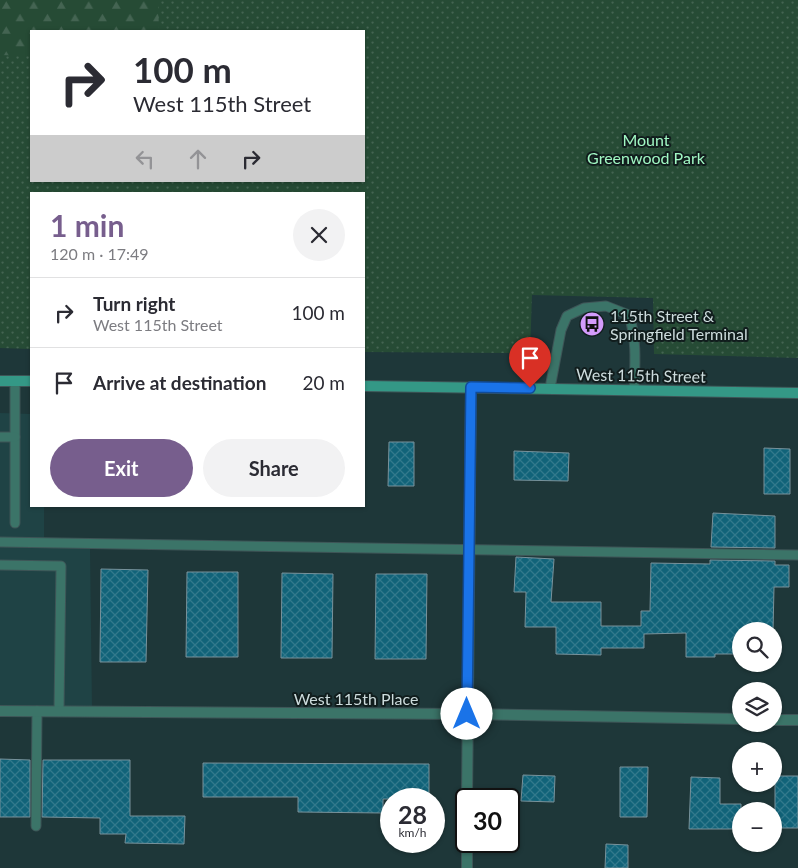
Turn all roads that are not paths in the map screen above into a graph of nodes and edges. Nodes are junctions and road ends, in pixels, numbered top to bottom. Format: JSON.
{"nodes":[{"id":1,"x":0,"y":380,"type":"edge"},
{"id":2,"x":15,"y":381,"type":"junction"},
{"id":3,"x":30,"y":381,"type":"edge"},
{"id":4,"x":365,"y":386,"type":"edge"},
{"id":5,"x":471,"y":387,"type":"junction"},
{"id":6,"x":550,"y":388,"type":"junction"},
{"id":7,"x":634,"y":390,"type":"junction"},
{"id":8,"x":798,"y":393,"type":"edge"},
{"id":9,"x":0,"y":436,"type":"edge"},
{"id":10,"x":15,"y":437,"type":"junction"},
{"id":11,"x":15,"y":523,"type":"dead end"},
{"id":12,"x":0,"y":542,"type":"edge"},
{"id":13,"x":469,"y":549,"type":"junction"},
{"id":14,"x":798,"y":555,"type":"edge"},
{"id":15,"x":0,"y":566,"type":"edge"},
{"id":16,"x":0,"y":711,"type":"edge"},
{"id":17,"x":37,"y":711,"type":"junction"},
{"id":18,"x":59,"y":712,"type":"junction"},
{"id":19,"x":467,"y":714,"type":"junction"},
{"id":20,"x":732,"y":719,"type":"edge"},
{"id":21,"x":782,"y":720,"type":"edge"},
{"id":22,"x":798,"y":720,"type":"edge"},
{"id":23,"x":467,"y":788,"type":"edge"},
{"id":24,"x":36,"y":826,"type":"dead end"},
{"id":25,"x":467,"y":853,"type":"edge"},
{"id":26,"x":466,"y":868,"type":"edge"}],
"edges":[{"from":1,"to":2,"type":"street"},
{"from":2,"to":3,"type":"street"},
{"from":2,"to":10,"type":"lane"},
{"from":4,"to":5,"type":"street","name":"West 115th Street"},
{"from":5,"to":6,"type":"street","name":"West 115th Street"},
{"from":5,"to":13,"type":"street"},
{"from":6,"to":7,"type":"street","name":"West 115th Street"},
{"from":6,"to":7,"type":"lane"},
{"from":7,"to":8,"type":"street","name":"West 115th Street"},
{"from":9,"to":10,"type":"lane"},
{"from":10,"to":11,"type":"lane"},
{"from":12,"to":13,"type":"lane"},
{"from":13,"to":14,"type":"lane"},
{"from":13,"to":19,"type":"street"},
{"from":15,"to":18,"type":"lane"},
{"from":16,"to":17,"type":"street","name":"West 115th Place"},
{"from":17,"to":18,"type":"street","name":"West 115th Place"},
{"from":17,"to":24,"type":"lane"},
{"from":18,"to":19,"type":"street","name":"West 115th Place"},
{"from":19,"to":20,"type":"street","name":"West 115th Place"},
{"from":19,"to":23,"type":"street"},
{"from":21,"to":22,"type":"street"},
{"from":25,"to":26,"type":"street"}]}
